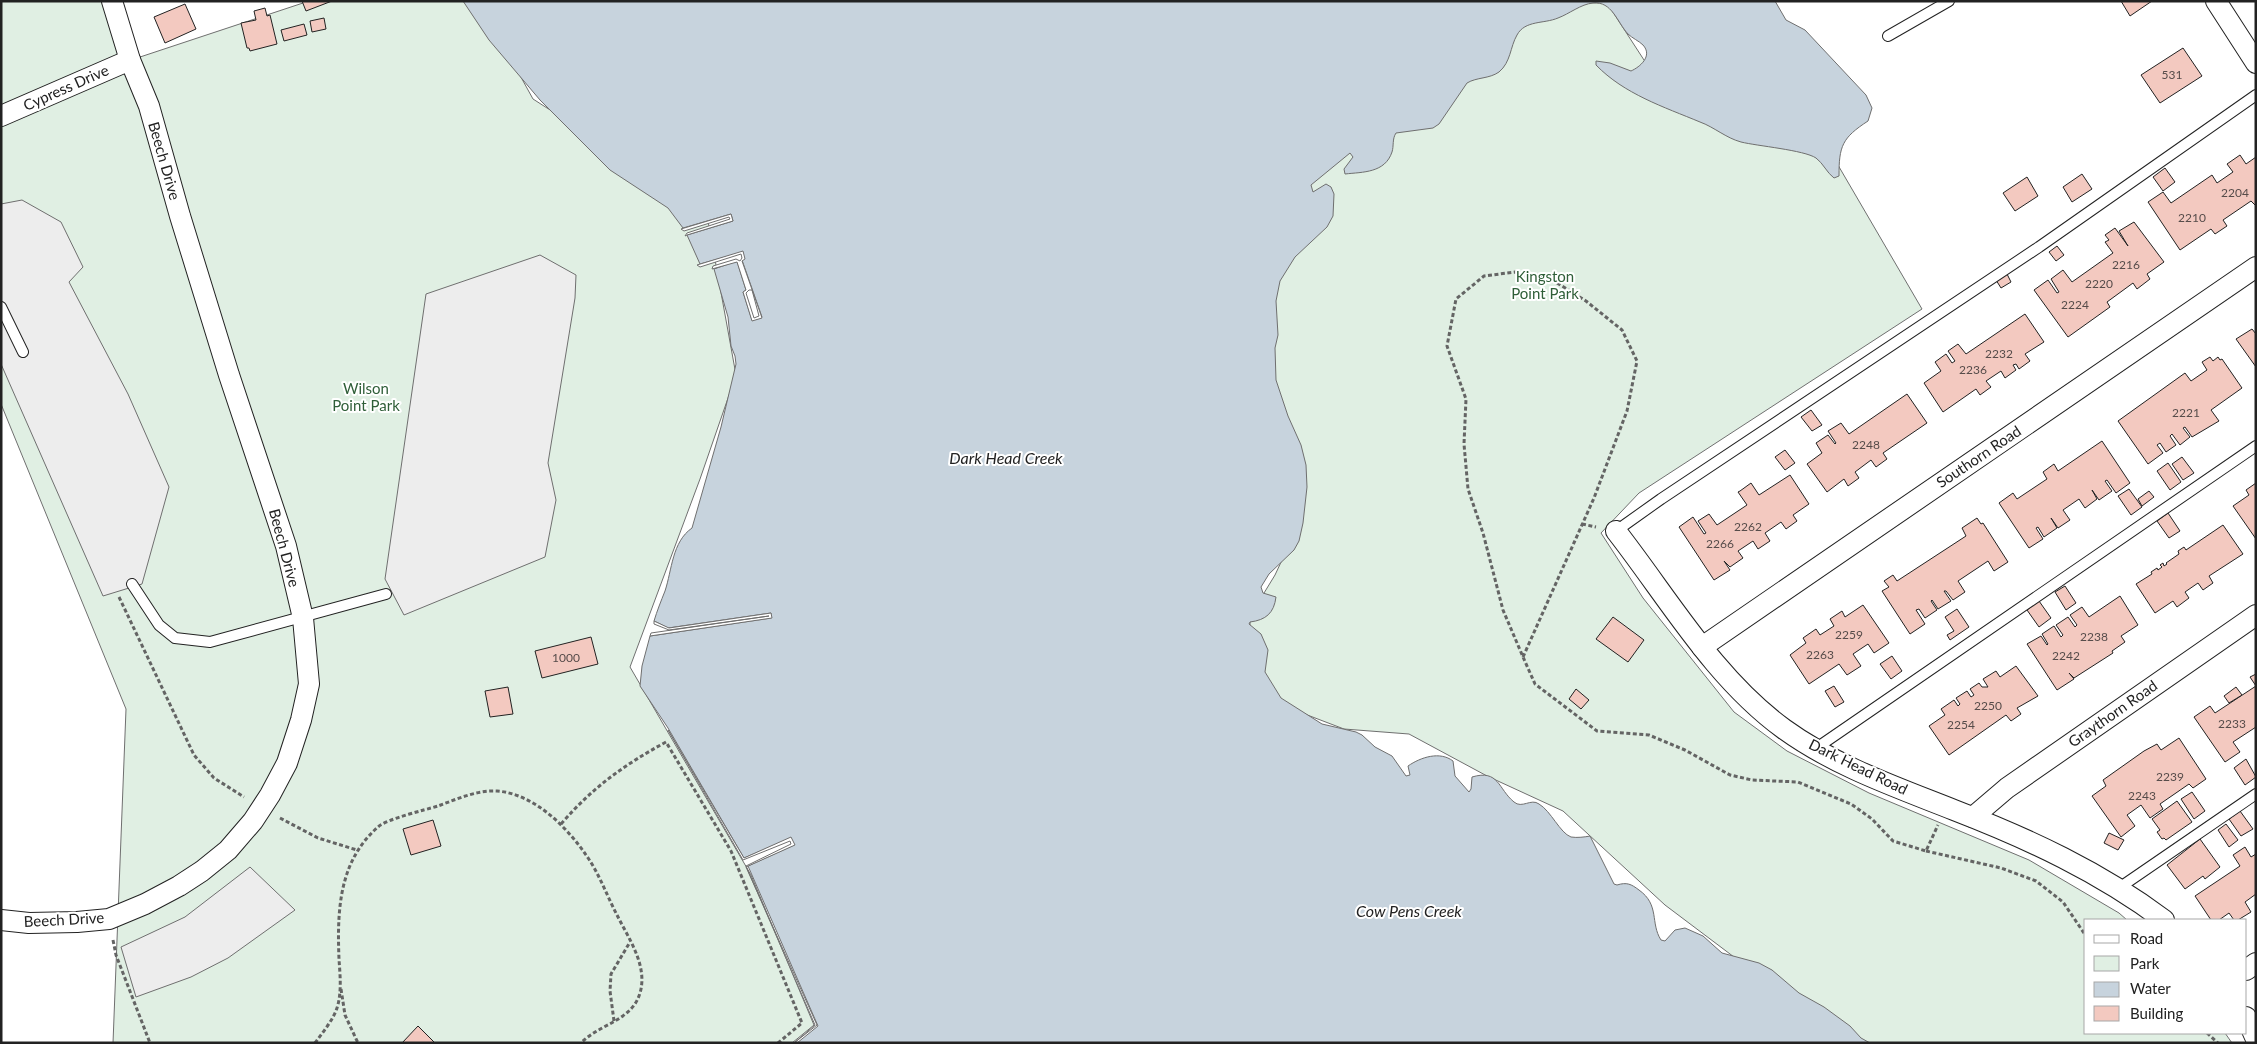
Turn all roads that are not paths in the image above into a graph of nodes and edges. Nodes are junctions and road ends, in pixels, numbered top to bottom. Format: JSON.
{"nodes":[{"id":1,"x":112,"y":1,"type":"edge"},
{"id":2,"x":1948,"y":1,"type":"edge"},
{"id":3,"x":2216,"y":1,"type":"edge"},
{"id":4,"x":1888,"y":36,"type":"dead end"},
{"id":5,"x":2254,"y":57,"type":"edge"},
{"id":6,"x":130,"y":60,"type":"junction"},
{"id":7,"x":2256,"y":95,"type":"edge"},
{"id":8,"x":1,"y":116,"type":"edge"},
{"id":9,"x":2256,"y":268,"type":"edge"},
{"id":10,"x":1,"y":306,"type":"edge"},
{"id":11,"x":23,"y":352,"type":"dead end"},
{"id":12,"x":2256,"y":446,"type":"edge"},
{"id":13,"x":1616,"y":531,"type":"joint"},
{"id":14,"x":132,"y":584,"type":"dead end"},
{"id":15,"x":386,"y":594,"type":"dead end"},
{"id":16,"x":2256,"y":615,"type":"edge"},
{"id":17,"x":303,"y":618,"type":"junction"},
{"id":18,"x":1702,"y":647,"type":"junction"},
{"id":19,"x":1815,"y":749,"type":"junction"},
{"id":20,"x":2256,"y":794,"type":"edge"},
{"id":21,"x":1974,"y":818,"type":"junction"},
{"id":22,"x":2118,"y":888,"type":"junction"},
{"id":23,"x":2163,"y":919,"type":"edge"},
{"id":24,"x":1,"y":920,"type":"edge"},
{"id":25,"x":2247,"y":1019,"type":"edge"},
{"id":26,"x":2256,"y":1039,"type":"edge"}],
"edges":[{"from":1,"to":6,"type":"street","name":"Beech Drive"},
{"from":2,"to":4,"type":"lane"},
{"from":3,"to":5,"type":"street"},
{"from":6,"to":8,"type":"street","name":"Cypress Drive"},
{"from":6,"to":17,"type":"street","name":"Beech Drive"},
{"from":7,"to":13,"type":"lane"},
{"from":9,"to":18,"type":"street","name":"Southorn Road"},
{"from":10,"to":11,"type":"lane"},
{"from":12,"to":19,"type":"lane"},
{"from":13,"to":18,"type":"street","name":"Dark Head Road"},
{"from":14,"to":17,"type":"lane"},
{"from":15,"to":17,"type":"lane"},
{"from":16,"to":21,"type":"street","name":"Graythorn Road"},
{"from":17,"to":24,"type":"street","name":"Beech Drive"},
{"from":18,"to":19,"type":"street","name":"Dark Head Road"},
{"from":19,"to":21,"type":"street","name":"Dark Head Road"},
{"from":20,"to":22,"type":"lane"},
{"from":21,"to":22,"type":"street","name":"Dark Head Road"},
{"from":22,"to":23,"type":"street","name":"Dark Head Road"},
{"from":25,"to":26,"type":"street"}]}
